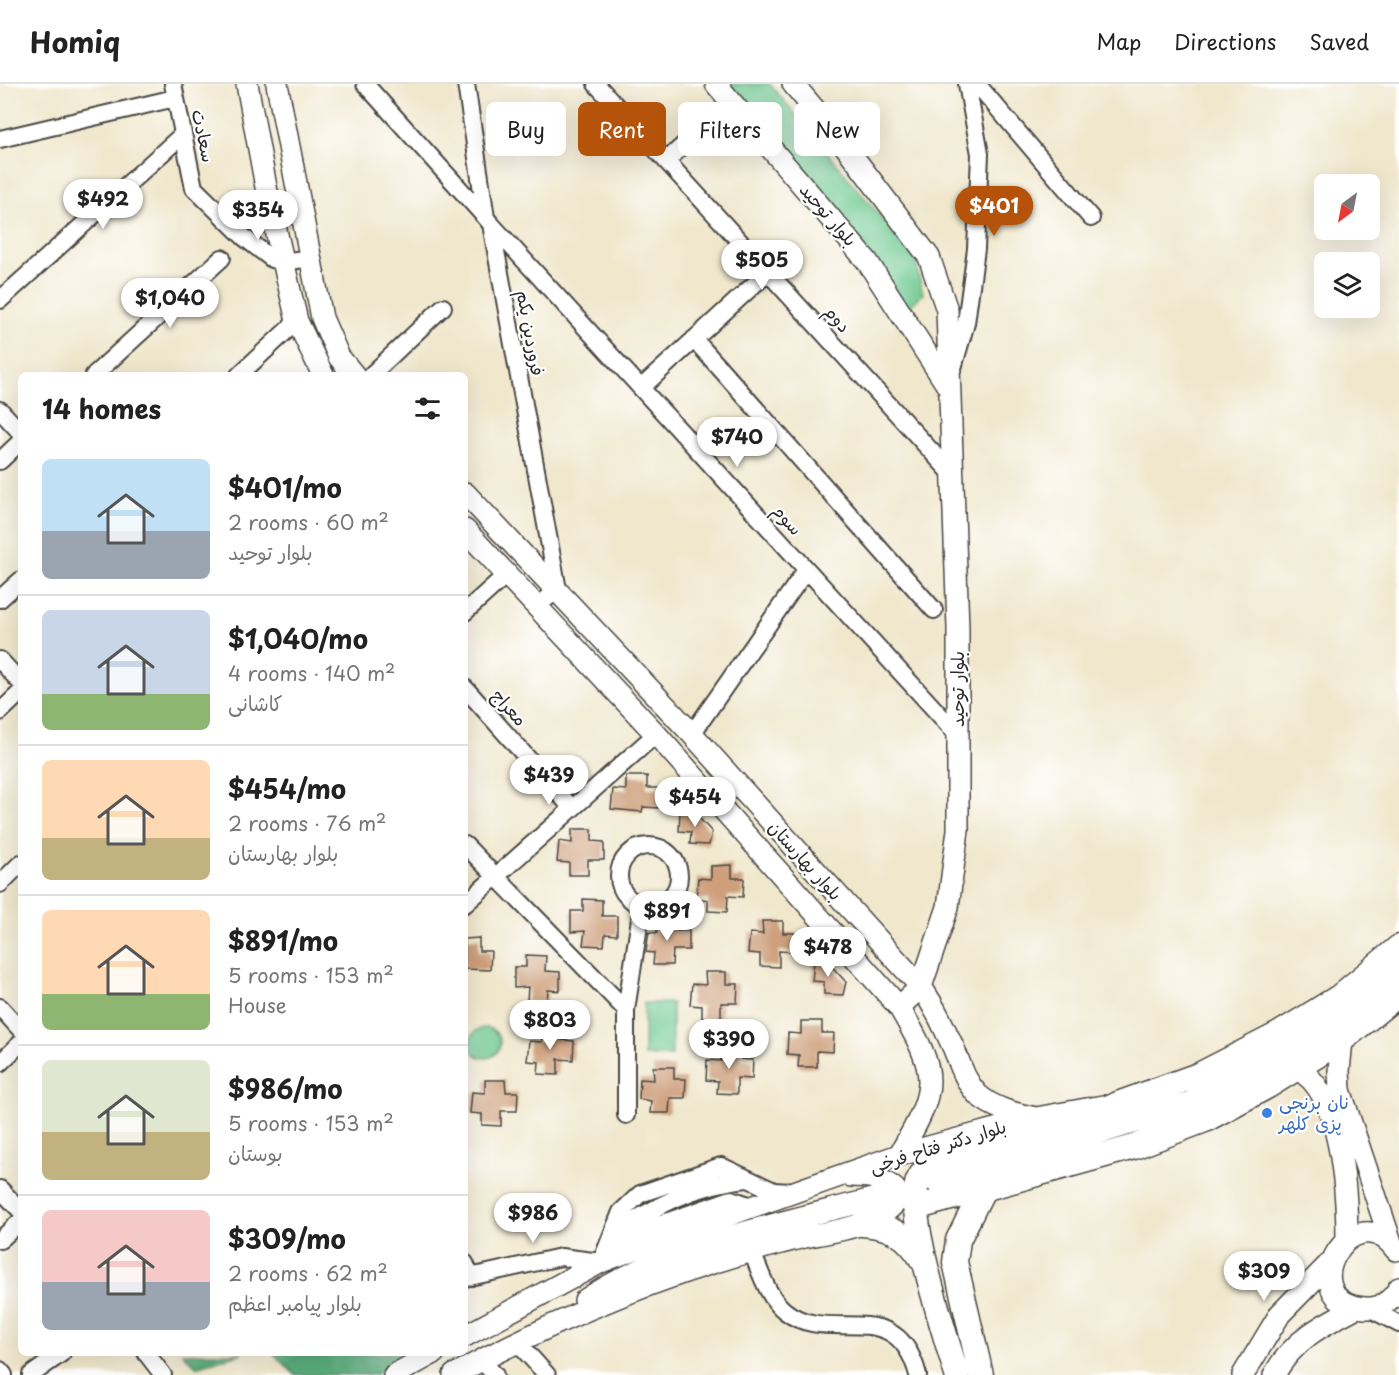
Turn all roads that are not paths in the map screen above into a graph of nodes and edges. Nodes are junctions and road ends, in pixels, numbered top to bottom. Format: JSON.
{"nodes":[{"id":1,"x":247,"y":84,"type":"edge"},
{"id":2,"x":277,"y":84,"type":"edge"},
{"id":3,"x":366,"y":84,"type":"edge"},
{"id":4,"x":466,"y":84,"type":"edge"},
{"id":5,"x":596,"y":84,"type":"edge"},
{"id":6,"x":716,"y":84,"type":"edge"},
{"id":7,"x":793,"y":84,"type":"edge"},
{"id":8,"x":967,"y":84,"type":"edge"},
{"id":9,"x":977,"y":84,"type":"edge"},
{"id":10,"x":174,"y":91,"type":"edge"},
{"id":11,"x":731,"y":102,"type":"edge"},
{"id":12,"x":182,"y":135,"type":"junction"},
{"id":13,"x":0,"y":139,"type":"edge"},
{"id":14,"x":678,"y":150,"type":"edge"},
{"id":15,"x":777,"y":156,"type":"edge"},
{"id":16,"x":666,"y":161,"type":"junction"},
{"id":17,"x":1090,"y":218,"type":"dead end"},
{"id":18,"x":489,"y":221,"type":"junction"},
{"id":19,"x":222,"y":258,"type":"dead end"},
{"id":20,"x":311,"y":258,"type":"junction"},
{"id":21,"x":282,"y":262,"type":"junction"},
{"id":22,"x":768,"y":272,"type":"junction"},
{"id":23,"x":0,"y":300,"type":"edge"},
{"id":24,"x":443,"y":307,"type":"dead end"},
{"id":25,"x":297,"y":321,"type":"junction"},
{"id":26,"x":694,"y":339,"type":"junction"},
{"id":27,"x":97,"y":372,"type":"edge"},
{"id":28,"x":242,"y":372,"type":"edge"},
{"id":29,"x":322,"y":372,"type":"edge"},
{"id":30,"x":352,"y":372,"type":"edge"},
{"id":31,"x":375,"y":372,"type":"edge"},
{"id":32,"x":948,"y":386,"type":"junction"},
{"id":33,"x":641,"y":388,"type":"junction"},
{"id":34,"x":0,"y":410,"type":"edge"},
{"id":35,"x":18,"y":430,"type":"edge"},
{"id":36,"x":18,"y":444,"type":"edge"},
{"id":37,"x":0,"y":460,"type":"edge"},
{"id":38,"x":953,"y":475,"type":"junction"},
{"id":39,"x":468,"y":496,"type":"edge"},
{"id":40,"x":468,"y":533,"type":"edge"},
{"id":41,"x":806,"y":570,"type":"junction"},
{"id":42,"x":507,"y":574,"type":"junction"},
{"id":43,"x":18,"y":583,"type":"edge"},
{"id":44,"x":558,"y":590,"type":"junction"},
{"id":45,"x":0,"y":599,"type":"edge"},
{"id":46,"x":536,"y":606,"type":"junction"},
{"id":47,"x":468,"y":609,"type":"edge"},
{"id":48,"x":934,"y":610,"type":"dead end"},
{"id":49,"x":0,"y":660,"type":"edge"},
{"id":50,"x":18,"y":679,"type":"edge"},
{"id":51,"x":468,"y":691,"type":"edge"},
{"id":52,"x":18,"y":695,"type":"edge"},
{"id":53,"x":0,"y":712,"type":"edge"},
{"id":54,"x":656,"y":734,"type":"junction"},
{"id":55,"x":692,"y":734,"type":"junction"},
{"id":56,"x":958,"y":735,"type":"junction"},
{"id":57,"x":572,"y":808,"type":"junction"},
{"id":58,"x":468,"y":848,"type":"edge"},
{"id":59,"x":18,"y":866,"type":"edge"},
{"id":60,"x":496,"y":876,"type":"junction"},
{"id":61,"x":0,"y":884,"type":"edge"},
{"id":62,"x":468,"y":901,"type":"edge"},
{"id":63,"x":642,"y":906,"type":"dead end"},
{"id":64,"x":1399,"y":947,"type":"edge"},
{"id":65,"x":1399,"y":973,"type":"edge"},
{"id":66,"x":921,"y":987,"type":"junction"},
{"id":67,"x":1399,"y":994,"type":"edge"},
{"id":68,"x":0,"y":1007,"type":"edge"},
{"id":69,"x":899,"y":1007,"type":"junction"},
{"id":70,"x":626,"y":1010,"type":"junction"},
{"id":71,"x":18,"y":1027,"type":"edge"},
{"id":72,"x":1342,"y":1040,"type":"junction"},
{"id":73,"x":18,"y":1046,"type":"edge"},
{"id":74,"x":0,"y":1063,"type":"edge"},
{"id":75,"x":1296,"y":1068,"type":"junction"},
{"id":76,"x":1118,"y":1104,"type":"junction"},
{"id":77,"x":626,"y":1115,"type":"dead end"},
{"id":78,"x":1036,"y":1118,"type":"junction"},
{"id":79,"x":899,"y":1155,"type":"junction"},
{"id":80,"x":846,"y":1176,"type":"junction"},
{"id":81,"x":937,"y":1181,"type":"dead end"},
{"id":82,"x":0,"y":1188,"type":"edge"},
{"id":83,"x":983,"y":1190,"type":"junction"},
{"id":84,"x":797,"y":1193,"type":"junction"},
{"id":85,"x":880,"y":1197,"type":"dead end"},
{"id":86,"x":18,"y":1208,"type":"edge"},
{"id":87,"x":915,"y":1208,"type":"junction"},
{"id":88,"x":18,"y":1224,"type":"edge"},
{"id":89,"x":862,"y":1224,"type":"junction"},
{"id":90,"x":0,"y":1240,"type":"edge"},
{"id":91,"x":1347,"y":1240,"type":"junction"},
{"id":92,"x":606,"y":1248,"type":"junction"},
{"id":93,"x":752,"y":1250,"type":"junction"},
{"id":94,"x":1395,"y":1250,"type":"edge"},
{"id":95,"x":1330,"y":1263,"type":"junction"},
{"id":96,"x":927,"y":1267,"type":"junction"},
{"id":97,"x":468,"y":1272,"type":"edge"},
{"id":98,"x":1399,"y":1288,"type":"edge"},
{"id":99,"x":1363,"y":1308,"type":"junction"},
{"id":100,"x":1399,"y":1324,"type":"edge"},
{"id":101,"x":468,"y":1334,"type":"edge"},
{"id":102,"x":526,"y":1338,"type":"junction"},
{"id":103,"x":58,"y":1356,"type":"edge"},
{"id":104,"x":148,"y":1356,"type":"edge"},
{"id":105,"x":429,"y":1356,"type":"edge"},
{"id":106,"x":488,"y":1367,"type":"edge"},
{"id":107,"x":0,"y":1370,"type":"edge"},
{"id":108,"x":969,"y":1374,"type":"edge"},
{"id":109,"x":4,"y":1375,"type":"edge"},
{"id":110,"x":31,"y":1375,"type":"edge"},
{"id":111,"x":163,"y":1375,"type":"edge"},
{"id":112,"x":394,"y":1375,"type":"edge"},
{"id":113,"x":454,"y":1375,"type":"edge"},
{"id":114,"x":547,"y":1375,"type":"edge"},
{"id":115,"x":918,"y":1375,"type":"edge"},
{"id":116,"x":1243,"y":1375,"type":"edge"},
{"id":117,"x":1274,"y":1375,"type":"edge"}],
"edges":[{"from":1,"to":21,"type":"main road"},
{"from":2,"to":20,"type":"main road"},
{"from":3,"to":18,"type":"street"},
{"from":4,"to":18,"type":"street","name":"فروردین یکم"},
{"from":5,"to":16,"type":"street","name":"دوم"},
{"from":6,"to":11,"type":"main road","name":"بلوار توحید"},
{"from":7,"to":32,"type":"main road","name":"بلوار توحید"},
{"from":8,"to":32,"type":"street"},
{"from":9,"to":17,"type":"street"},
{"from":10,"to":12,"type":"street","name":"سعادت"},
{"from":10,"to":13,"type":"street"},
{"from":12,"to":21,"type":"street","name":"سعادت"},
{"from":12,"to":23,"type":"street"},
{"from":14,"to":16,"type":"street"},
{"from":15,"to":32,"type":"main road","name":"بلوار توحید"},
{"from":16,"to":22,"type":"street","name":"دوم"},
{"from":18,"to":33,"type":"street","name":"سوم"},
{"from":18,"to":44,"type":"street","name":"فروردین یکم"},
{"from":19,"to":27,"type":"street"},
{"from":20,"to":21,"type":"street"},
{"from":20,"to":30,"type":"main road"},
{"from":21,"to":25,"type":"main road"},
{"from":22,"to":26,"type":"street"},
{"from":22,"to":38,"type":"street","name":"دوم"},
{"from":24,"to":31,"type":"street"},
{"from":25,"to":28,"type":"street"},
{"from":25,"to":29,"type":"main road"},
{"from":26,"to":33,"type":"street"},
{"from":26,"to":48,"type":"street"},
{"from":32,"to":38,"type":"main road","name":"بلوار توحید"},
{"from":33,"to":41,"type":"street","name":"سوم"},
{"from":34,"to":35,"type":"street"},
{"from":36,"to":37,"type":"street"},
{"from":38,"to":56,"type":"main road","name":"بلوار توحید"},
{"from":39,"to":44,"type":"main road","name":"بلوار بهارستان"},
{"from":40,"to":42,"type":"main road","name":"بلوار بهارستان"},
{"from":41,"to":55,"type":"street"},
{"from":41,"to":56,"type":"street","name":"سوم"},
{"from":42,"to":46,"type":"main road","name":"بلوار بهارستان"},
{"from":42,"to":47,"type":"street"},
{"from":43,"to":45,"type":"street"},
{"from":44,"to":46,"type":"street"},
{"from":44,"to":55,"type":"main road","name":"بلوار بهارستان"},
{"from":46,"to":54,"type":"main road","name":"بلوار بهارستان"},
{"from":49,"to":50,"type":"street"},
{"from":51,"to":57,"type":"street","name":"معراج"},
{"from":52,"to":53,"type":"street"},
{"from":54,"to":57,"type":"street"},
{"from":54,"to":69,"type":"main road","name":"بلوار بهارستان"},
{"from":55,"to":66,"type":"main road","name":"بلوار بهارستان"},
{"from":56,"to":66,"type":"main road","name":"بلوار توحید"},
{"from":57,"to":60,"type":"street"},
{"from":58,"to":60,"type":"street"},
{"from":59,"to":61,"type":"street"},
{"from":60,"to":62,"type":"street"},
{"from":60,"to":70,"type":"street"},
{"from":63,"to":70,"type":"street"},
{"from":64,"to":76,"type":"highway","name":"بلوار دکتر فتاح فرخی"},
{"from":65,"to":81,"type":"highway"},
{"from":66,"to":69,"type":"main road"},
{"from":66,"to":78,"type":"main road","name":"بلوار بهارستان"},
{"from":67,"to":72,"type":"highway"},
{"from":68,"to":71,"type":"street"},
{"from":69,"to":79,"type":"main road","name":"بلوار بهارستان"},
{"from":70,"to":77,"type":"street"},
{"from":72,"to":75,"type":"highway"},
{"from":72,"to":94,"type":"main road"},
{"from":73,"to":74,"type":"street"},
{"from":75,"to":83,"type":"highway"},
{"from":75,"to":91,"type":"main road"},
{"from":76,"to":78,"type":"main road","name":"بلوار دکتر فتاح فرخی"},
{"from":76,"to":87,"type":"highway"},
{"from":78,"to":79,"type":"main road","name":"بلوار دکتر فتاح فرخی"},
{"from":79,"to":80,"type":"main road","name":"بلوار دکتر فتاح فرخی"},
{"from":80,"to":84,"type":"main road","name":"بلوار دکتر فتاح فرخی"},
{"from":80,"to":89,"type":"main road"},
{"from":82,"to":86,"type":"street"},
{"from":83,"to":87,"type":"highway"},
{"from":83,"to":108,"type":"highway"},
{"from":84,"to":92,"type":"main road","name":"بلوار دکتر فتاح فرخی"},
{"from":84,"to":92,"type":"street"},
{"from":85,"to":102,"type":"main road"},
{"from":87,"to":96,"type":"highway"},
{"from":88,"to":90,"type":"street"},
{"from":89,"to":93,"type":"main road"},
{"from":89,"to":96,"type":"highway"},
{"from":91,"to":94,"type":"main road"},
{"from":91,"to":95,"type":"main road"},
{"from":92,"to":97,"type":"street"},
{"from":92,"to":101,"type":"main road","name":"بلوار دکتر فتاح فرخی"},
{"from":93,"to":102,"type":"main road"},
{"from":93,"to":115,"type":"street"},
{"from":95,"to":99,"type":"main road"},
{"from":95,"to":116,"type":"main road"},
{"from":96,"to":108,"type":"highway"},
{"from":98,"to":99,"type":"main road"},
{"from":99,"to":100,"type":"street"},
{"from":99,"to":117,"type":"main road"},
{"from":102,"to":106,"type":"main road"},
{"from":102,"to":114,"type":"street"},
{"from":103,"to":110,"type":"street"},
{"from":104,"to":111,"type":"street"},
{"from":105,"to":112,"type":"main road"},
{"from":106,"to":113,"type":"main road"},
{"from":107,"to":109,"type":"street"}]}
